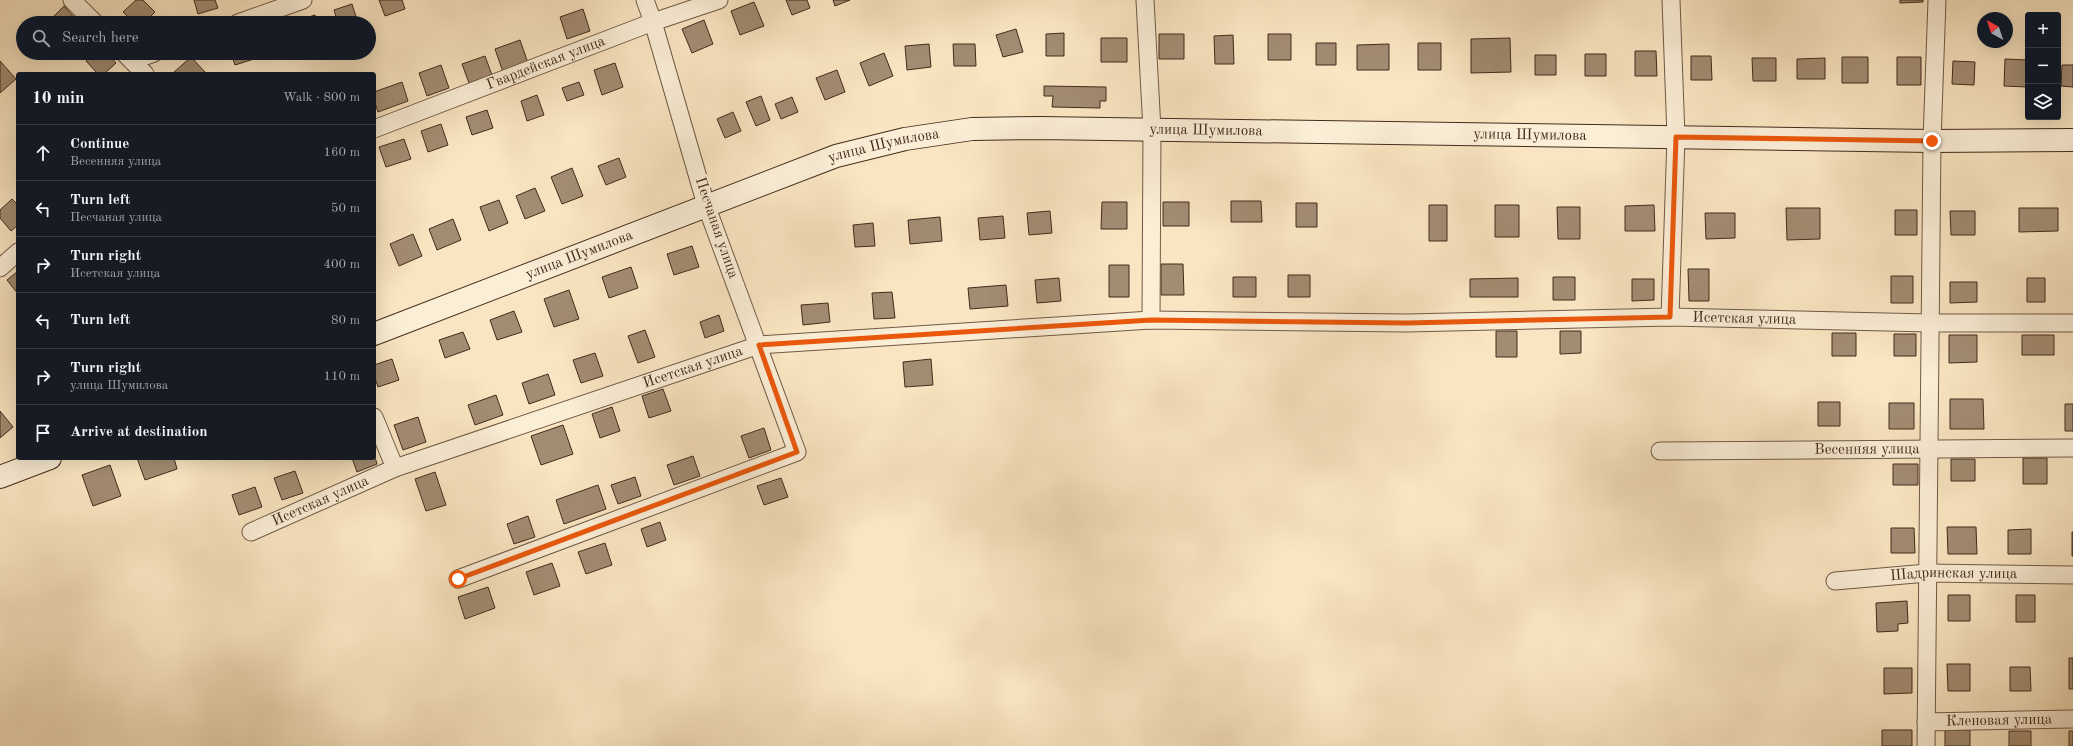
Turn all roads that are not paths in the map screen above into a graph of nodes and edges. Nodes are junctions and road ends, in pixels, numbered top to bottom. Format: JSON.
{"nodes":[{"id":1,"x":72,"y":0,"type":"edge"},
{"id":2,"x":303,"y":0,"type":"edge"},
{"id":3,"x":645,"y":0,"type":"edge"},
{"id":4,"x":719,"y":0,"type":"edge"},
{"id":5,"x":1145,"y":0,"type":"edge"},
{"id":6,"x":1671,"y":0,"type":"edge"},
{"id":7,"x":1937,"y":0,"type":"edge"},
{"id":8,"x":87,"y":16,"type":"edge"},
{"id":9,"x":258,"y":16,"type":"edge"},
{"id":10,"x":653,"y":22,"type":"junction"},
{"id":11,"x":131,"y":60,"type":"edge"},
{"id":12,"x":143,"y":72,"type":"edge"},
{"id":13,"x":376,"y":128,"type":"edge"},
{"id":14,"x":1152,"y":130,"type":"junction"},
{"id":15,"x":1676,"y":137,"type":"junction"},
{"id":16,"x":2073,"y":140,"type":"edge"},
{"id":17,"x":1932,"y":141,"type":"junction"},
{"id":18,"x":706,"y":204,"type":"junction"},
{"id":19,"x":16,"y":254,"type":"edge"},
{"id":20,"x":0,"y":268,"type":"edge"},
{"id":21,"x":1670,"y":317,"type":"junction"},
{"id":22,"x":1151,"y":320,"type":"junction"},
{"id":23,"x":1930,"y":323,"type":"junction"},
{"id":24,"x":2073,"y":323,"type":"edge"},
{"id":25,"x":376,"y":333,"type":"edge"},
{"id":26,"x":759,"y":345,"type":"junction"},
{"id":27,"x":376,"y":422,"type":"edge"},
{"id":28,"x":2073,"y":448,"type":"edge"},
{"id":29,"x":1929,"y":450,"type":"junction"},
{"id":30,"x":1660,"y":451,"type":"dead end"},
{"id":31,"x":45,"y":460,"type":"edge"},
{"id":32,"x":395,"y":468,"type":"junction"},
{"id":33,"x":0,"y":477,"type":"edge"},
{"id":34,"x":250,"y":532,"type":"dead end"},
{"id":35,"x":1927,"y":573,"type":"junction"},
{"id":36,"x":2073,"y":575,"type":"edge"},
{"id":37,"x":458,"y":579,"type":"dead end"},
{"id":38,"x":1835,"y":581,"type":"dead end"},
{"id":39,"x":2073,"y":719,"type":"edge"},
{"id":40,"x":1926,"y":722,"type":"junction"},
{"id":41,"x":1926,"y":746,"type":"edge"}],
"edges":[{"from":1,"to":8,"type":"street"},
{"from":2,"to":9,"type":"street"},
{"from":3,"to":10,"type":"street","name":"Песчаная улица"},
{"from":4,"to":10,"type":"street","name":"Гвардейская улица"},
{"from":5,"to":14,"type":"street"},
{"from":6,"to":15,"type":"street"},
{"from":7,"to":17,"type":"street"},
{"from":10,"to":13,"type":"street","name":"Гвардейская улица"},
{"from":10,"to":18,"type":"street","name":"Песчаная улица"},
{"from":11,"to":12,"type":"street"},
{"from":14,"to":15,"type":"street","name":"улица Шумилова"},
{"from":14,"to":18,"type":"street","name":"улица Шумилова"},
{"from":14,"to":22,"type":"street"},
{"from":15,"to":17,"type":"street","name":"улица Шумилова"},
{"from":15,"to":21,"type":"street"},
{"from":16,"to":17,"type":"street","name":"улица Шумилова"},
{"from":17,"to":23,"type":"street"},
{"from":18,"to":25,"type":"street","name":"улица Шумилова"},
{"from":18,"to":26,"type":"street","name":"Песчаная улица"},
{"from":19,"to":20,"type":"street"},
{"from":21,"to":22,"type":"street","name":"Исетская улица"},
{"from":21,"to":23,"type":"street","name":"Исетская улица"},
{"from":22,"to":26,"type":"street","name":"Исетская улица"},
{"from":23,"to":24,"type":"street","name":"Исетская улица"},
{"from":23,"to":29,"type":"street"},
{"from":26,"to":32,"type":"street","name":"Исетская улица"},
{"from":26,"to":37,"type":"street","name":"Песчаная улица"},
{"from":27,"to":32,"type":"street"},
{"from":28,"to":29,"type":"street","name":"Весенняя улица"},
{"from":29,"to":30,"type":"street","name":"Весенняя улица"},
{"from":29,"to":35,"type":"street"},
{"from":31,"to":33,"type":"street"},
{"from":32,"to":34,"type":"street","name":"Исетская улица"},
{"from":35,"to":36,"type":"street","name":"Шадринская улица"},
{"from":35,"to":38,"type":"street","name":"Шадринская улица"},
{"from":35,"to":40,"type":"street"},
{"from":39,"to":40,"type":"street","name":"Кленовая улица"},
{"from":40,"to":41,"type":"street"}]}
